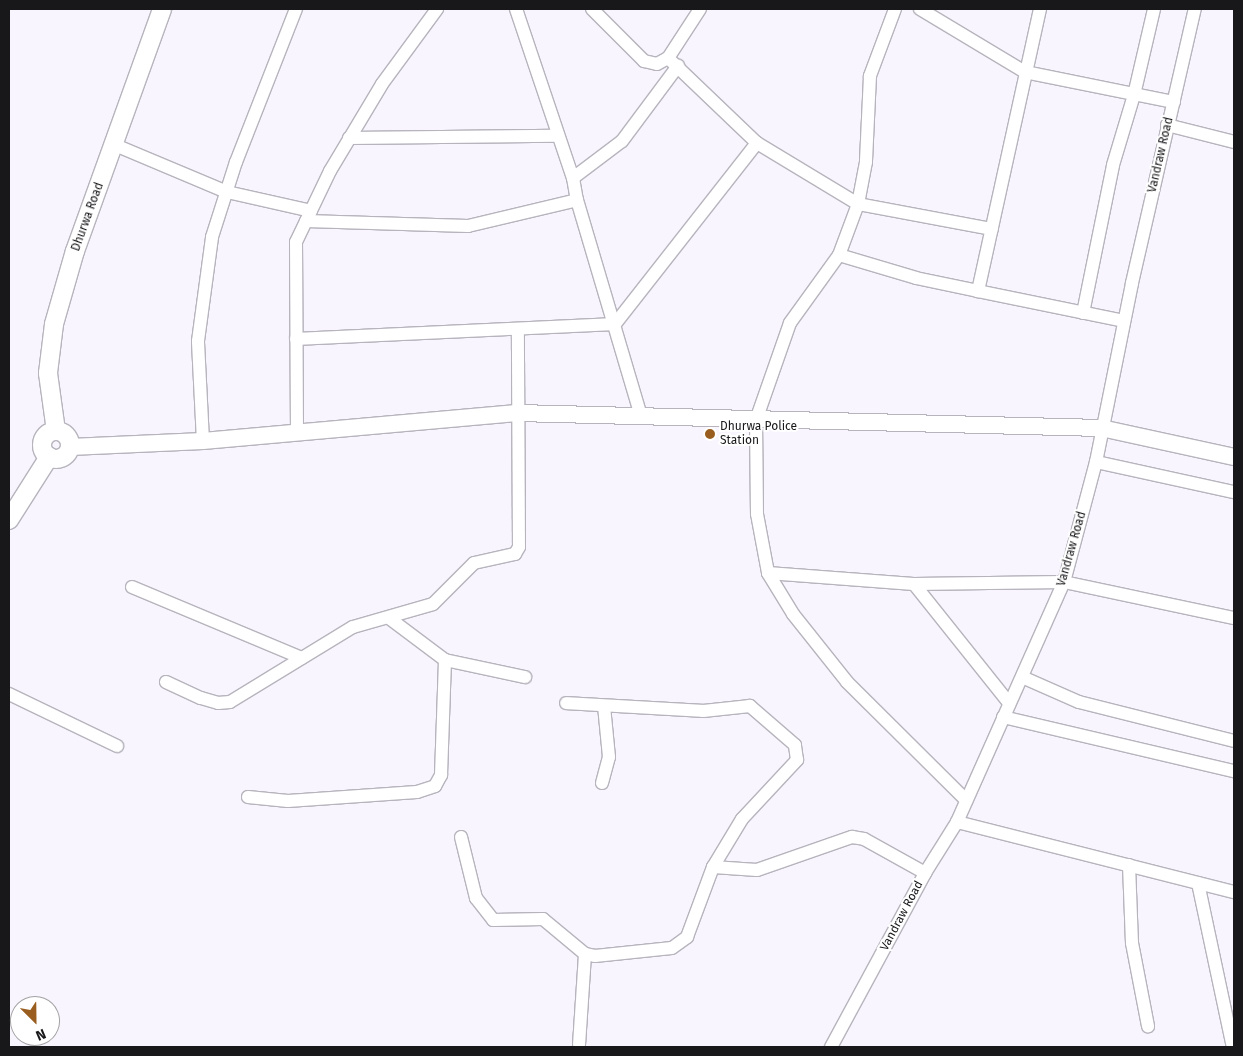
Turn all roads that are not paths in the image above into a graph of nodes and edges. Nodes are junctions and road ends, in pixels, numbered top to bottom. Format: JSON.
{"nodes":[{"id":1,"x":162,"y":9,"type":"edge"},
{"id":2,"x":296,"y":9,"type":"edge"},
{"id":3,"x":437,"y":9,"type":"edge"},
{"id":4,"x":516,"y":9,"type":"edge"},
{"id":5,"x":592,"y":9,"type":"edge"},
{"id":6,"x":700,"y":9,"type":"edge"},
{"id":7,"x":896,"y":9,"type":"edge"},
{"id":8,"x":922,"y":9,"type":"edge"},
{"id":9,"x":1040,"y":9,"type":"edge"},
{"id":10,"x":1154,"y":9,"type":"edge"},
{"id":11,"x":1194,"y":9,"type":"edge"},
{"id":12,"x":673,"y":62,"type":"junction"},
{"id":13,"x":1026,"y":72,"type":"junction"},
{"id":14,"x":1134,"y":95,"type":"junction"},
{"id":15,"x":1174,"y":102,"type":"junction"},
{"id":16,"x":1168,"y":125,"type":"junction"},
{"id":17,"x":557,"y":136,"type":"junction"},
{"id":18,"x":349,"y":138,"type":"junction"},
{"id":19,"x":1234,"y":142,"type":"edge"},
{"id":20,"x":757,"y":143,"type":"junction"},
{"id":21,"x":115,"y":145,"type":"junction"},
{"id":22,"x":573,"y":178,"type":"junction"},
{"id":23,"x":227,"y":192,"type":"junction"},
{"id":24,"x":576,"y":200,"type":"junction"},
{"id":25,"x":858,"y":204,"type":"junction"},
{"id":26,"x":308,"y":216,"type":"junction"},
{"id":27,"x":992,"y":229,"type":"junction"},
{"id":28,"x":839,"y":255,"type":"junction"},
{"id":29,"x":978,"y":291,"type":"junction"},
{"id":30,"x":1083,"y":313,"type":"junction"},
{"id":31,"x":1124,"y":321,"type":"junction"},
{"id":32,"x":615,"y":324,"type":"junction"},
{"id":33,"x":518,"y":330,"type":"junction"},
{"id":34,"x":296,"y":339,"type":"junction"},
{"id":35,"x":517,"y":413,"type":"junction"},
{"id":36,"x":641,"y":416,"type":"junction"},
{"id":37,"x":756,"y":420,"type":"junction"},
{"id":38,"x":1102,"y":428,"type":"junction"},
{"id":39,"x":56,"y":431,"type":"junction"},
{"id":40,"x":297,"y":432,"type":"junction"},
{"id":41,"x":203,"y":441,"type":"junction"},
{"id":42,"x":70,"y":447,"type":"junction"},
{"id":43,"x":49,"y":457,"type":"junction"},
{"id":44,"x":1234,"y":457,"type":"edge"},
{"id":45,"x":1096,"y":462,"type":"junction"},
{"id":46,"x":1234,"y":492,"type":"edge"},
{"id":47,"x":9,"y":520,"type":"edge"},
{"id":48,"x":768,"y":573,"type":"junction"},
{"id":49,"x":1064,"y":582,"type":"junction"},
{"id":50,"x":914,"y":584,"type":"junction"},
{"id":51,"x":132,"y":586,"type":"dead end"},
{"id":52,"x":389,"y":618,"type":"junction"},
{"id":53,"x":1234,"y":618,"type":"edge"},
{"id":54,"x":302,"y":658,"type":"junction"},
{"id":55,"x":445,"y":660,"type":"junction"},
{"id":56,"x":525,"y":677,"type":"dead end"},
{"id":57,"x":1022,"y":677,"type":"junction"},
{"id":58,"x":166,"y":682,"type":"dead end"},
{"id":59,"x":9,"y":694,"type":"edge"},
{"id":60,"x":566,"y":703,"type":"dead end"},
{"id":61,"x":1008,"y":703,"type":"junction"},
{"id":62,"x":604,"y":706,"type":"junction"},
{"id":63,"x":1003,"y":717,"type":"junction"},
{"id":64,"x":1234,"y":741,"type":"edge"},
{"id":65,"x":116,"y":746,"type":"dead end"},
{"id":66,"x":1234,"y":771,"type":"edge"},
{"id":67,"x":602,"y":783,"type":"dead end"},
{"id":68,"x":248,"y":797,"type":"dead end"},
{"id":69,"x":966,"y":800,"type":"junction"},
{"id":70,"x":956,"y":822,"type":"junction"},
{"id":71,"x":461,"y":837,"type":"dead end"},
{"id":72,"x":1129,"y":865,"type":"junction"},
{"id":73,"x":713,"y":866,"type":"junction"},
{"id":74,"x":925,"y":873,"type":"junction"},
{"id":75,"x":1198,"y":883,"type":"junction"},
{"id":76,"x":1234,"y":892,"type":"edge"},
{"id":77,"x":585,"y":954,"type":"junction"},
{"id":78,"x":1148,"y":1026,"type":"dead end"},
{"id":79,"x":579,"y":1045,"type":"dead end"},
{"id":80,"x":831,"y":1047,"type":"edge"},
{"id":81,"x":1233,"y":1047,"type":"edge"}],
"edges":[{"from":1,"to":21,"type":"main road","name":"Dhurwa Road"},
{"from":2,"to":23,"type":"street"},
{"from":3,"to":18,"type":"street"},
{"from":4,"to":17,"type":"street"},
{"from":5,"to":12,"type":"street"},
{"from":6,"to":12,"type":"street"},
{"from":7,"to":25,"type":"street"},
{"from":8,"to":13,"type":"street"},
{"from":9,"to":13,"type":"street"},
{"from":10,"to":14,"type":"street"},
{"from":11,"to":15,"type":"street","name":"Vandraw Road"},
{"from":12,"to":20,"type":"street"},
{"from":12,"to":22,"type":"street"},
{"from":13,"to":14,"type":"street"},
{"from":13,"to":27,"type":"street"},
{"from":14,"to":15,"type":"street"},
{"from":14,"to":30,"type":"street"},
{"from":15,"to":16,"type":"street","name":"Vandraw Road"},
{"from":16,"to":19,"type":"street"},
{"from":16,"to":31,"type":"street","name":"Vandraw Road"},
{"from":17,"to":18,"type":"street"},
{"from":17,"to":22,"type":"street"},
{"from":18,"to":26,"type":"street"},
{"from":20,"to":25,"type":"street"},
{"from":20,"to":32,"type":"street"},
{"from":21,"to":23,"type":"street"},
{"from":21,"to":39,"type":"main road","name":"Dhurwa Road"},
{"from":22,"to":24,"type":"street"},
{"from":23,"to":26,"type":"street"},
{"from":23,"to":41,"type":"street"},
{"from":24,"to":26,"type":"street"},
{"from":24,"to":32,"type":"street"},
{"from":25,"to":27,"type":"street"},
{"from":25,"to":28,"type":"street"},
{"from":26,"to":34,"type":"street"},
{"from":27,"to":29,"type":"street"},
{"from":28,"to":29,"type":"street"},
{"from":28,"to":37,"type":"street"},
{"from":29,"to":30,"type":"street"},
{"from":30,"to":31,"type":"street"},
{"from":31,"to":38,"type":"street","name":"Vandraw Road"},
{"from":32,"to":33,"type":"street"},
{"from":32,"to":36,"type":"street"},
{"from":33,"to":34,"type":"street"},
{"from":33,"to":35,"type":"street"},
{"from":34,"to":40,"type":"street"},
{"from":35,"to":36,"type":"street"},
{"from":35,"to":40,"type":"street"},
{"from":35,"to":52,"type":"street"},
{"from":36,"to":37,"type":"street"},
{"from":37,"to":38,"type":"street"},
{"from":37,"to":48,"type":"street"},
{"from":38,"to":44,"type":"street"},
{"from":38,"to":45,"type":"street","name":"Vandraw Road"},
{"from":39,"to":42,"type":"main road"},
{"from":39,"to":43,"type":"main road"},
{"from":40,"to":41,"type":"street"},
{"from":41,"to":42,"type":"street"},
{"from":42,"to":43,"type":"main road"},
{"from":43,"to":47,"type":"main road"},
{"from":45,"to":46,"type":"street"},
{"from":45,"to":49,"type":"street","name":"Vandraw Road"},
{"from":48,"to":50,"type":"street"},
{"from":48,"to":69,"type":"street"},
{"from":49,"to":50,"type":"street"},
{"from":49,"to":53,"type":"street"},
{"from":49,"to":57,"type":"street","name":"Vandraw Road"},
{"from":50,"to":61,"type":"street"},
{"from":51,"to":54,"type":"street"},
{"from":52,"to":54,"type":"street"},
{"from":52,"to":55,"type":"street"},
{"from":54,"to":58,"type":"street"},
{"from":55,"to":56,"type":"street"},
{"from":55,"to":68,"type":"street"},
{"from":57,"to":61,"type":"street","name":"Vandraw Road"},
{"from":57,"to":64,"type":"street"},
{"from":59,"to":65,"type":"street"},
{"from":60,"to":62,"type":"street"},
{"from":61,"to":63,"type":"street","name":"Vandraw Road"},
{"from":62,"to":67,"type":"street"},
{"from":62,"to":73,"type":"street"},
{"from":63,"to":66,"type":"street"},
{"from":63,"to":69,"type":"street","name":"Vandraw Road"},
{"from":69,"to":70,"type":"street","name":"Vandraw Road"},
{"from":70,"to":72,"type":"street"},
{"from":70,"to":74,"type":"street","name":"Vandraw Road"},
{"from":71,"to":77,"type":"street"},
{"from":72,"to":75,"type":"street"},
{"from":72,"to":78,"type":"street"},
{"from":73,"to":74,"type":"street"},
{"from":73,"to":77,"type":"street"},
{"from":74,"to":80,"type":"street","name":"Vandraw Road"},
{"from":75,"to":76,"type":"street"},
{"from":75,"to":81,"type":"street"},
{"from":77,"to":79,"type":"street"}]}
